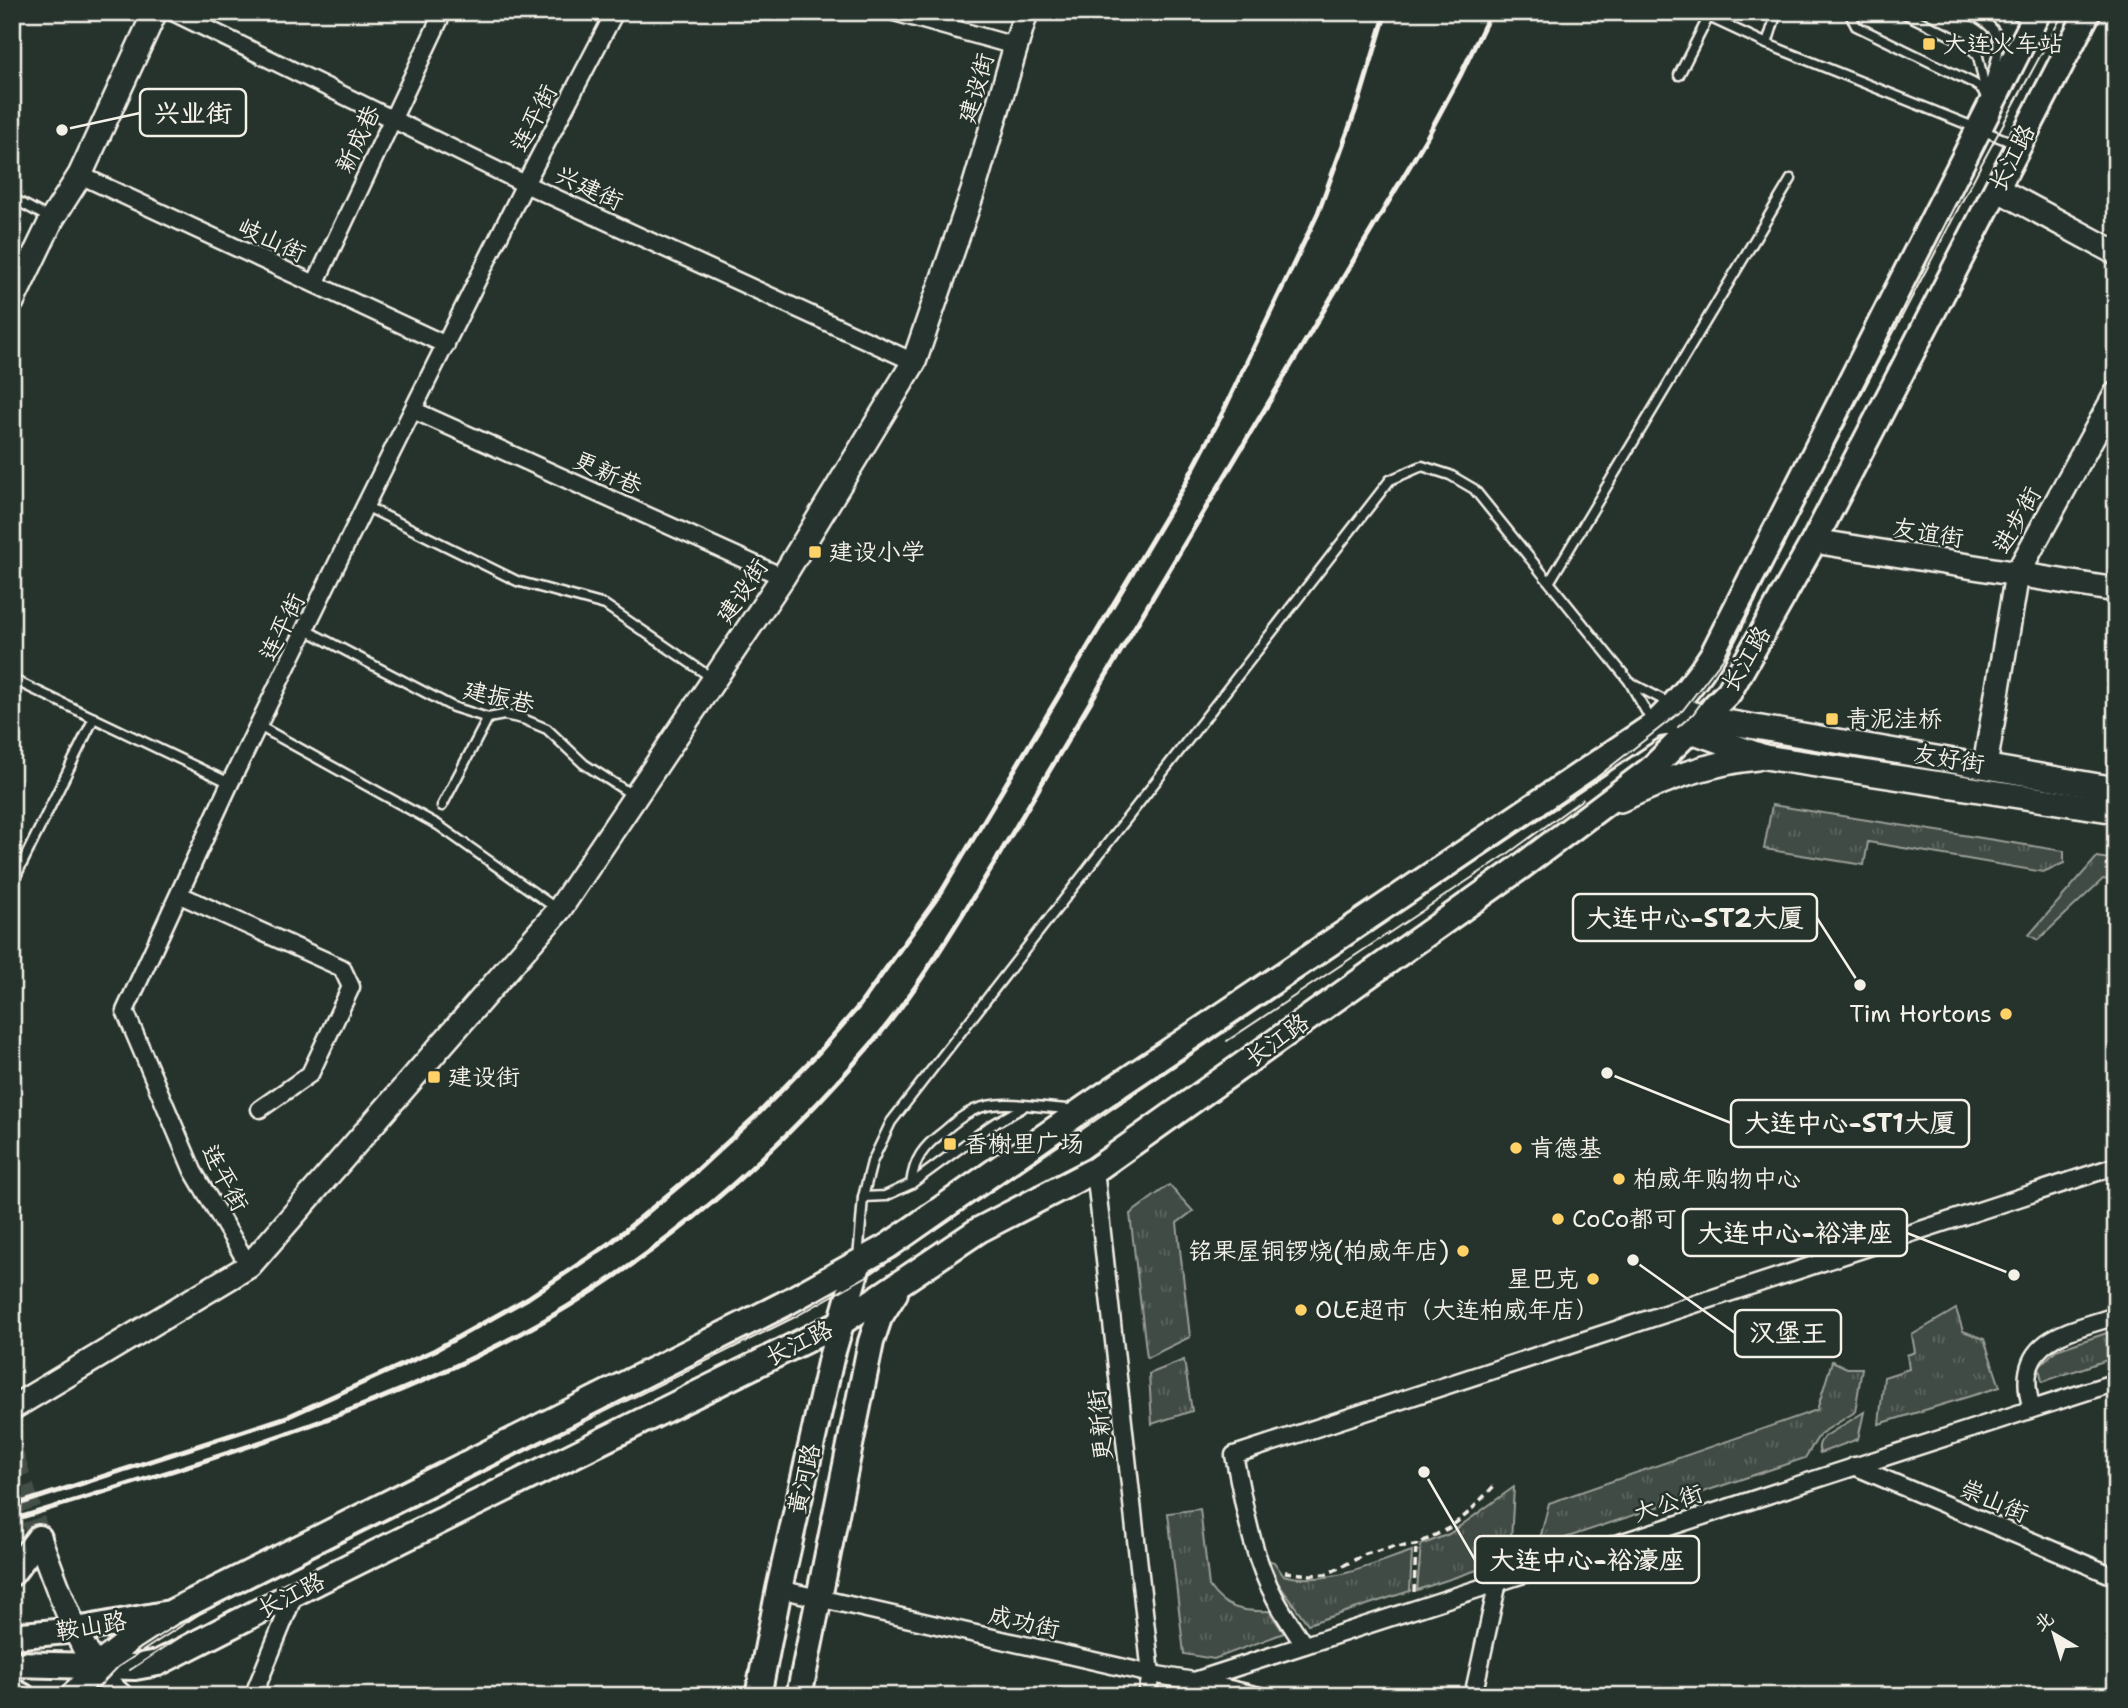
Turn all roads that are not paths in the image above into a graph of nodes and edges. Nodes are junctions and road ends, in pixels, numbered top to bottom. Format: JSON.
{"nodes":[{"id":1,"x":155,"y":12,"type":"edge"},
{"id":2,"x":173,"y":12,"type":"edge"},
{"id":3,"x":443,"y":12,"type":"edge"},
{"id":4,"x":615,"y":12,"type":"edge"},
{"id":5,"x":894,"y":12,"type":"edge"},
{"id":6,"x":1026,"y":12,"type":"edge"},
{"id":7,"x":1777,"y":12,"type":"edge"},
{"id":8,"x":1849,"y":12,"type":"edge"},
{"id":9,"x":1901,"y":12,"type":"edge"},
{"id":10,"x":1967,"y":12,"type":"edge"},
{"id":11,"x":2088,"y":12,"type":"edge"},
{"id":12,"x":1710,"y":15,"type":"edge"},
{"id":13,"x":2027,"y":16,"type":"edge"},
{"id":14,"x":1767,"y":44,"type":"junction"},
{"id":15,"x":1015,"y":46,"type":"junction"},
{"id":16,"x":1679,"y":75,"type":"dead end"},
{"id":17,"x":1982,"y":115,"type":"junction"},
{"id":18,"x":393,"y":120,"type":"junction"},
{"id":19,"x":2019,"y":145,"type":"junction"},
{"id":20,"x":80,"y":175,"type":"junction"},
{"id":21,"x":1791,"y":179,"type":"dead end"},
{"id":22,"x":525,"y":184,"type":"junction"},
{"id":23,"x":1997,"y":189,"type":"junction"},
{"id":24,"x":12,"y":198,"type":"edge"},
{"id":25,"x":51,"y":219,"type":"junction"},
{"id":26,"x":2116,"y":253,"type":"edge"},
{"id":27,"x":315,"y":284,"type":"junction"},
{"id":28,"x":12,"y":302,"type":"edge"},
{"id":29,"x":446,"y":345,"type":"junction"},
{"id":30,"x":914,"y":362,"type":"junction"},
{"id":31,"x":2116,"y":394,"type":"edge"},
{"id":32,"x":413,"y":410,"type":"junction"},
{"id":33,"x":365,"y":506,"type":"junction"},
{"id":34,"x":1814,"y":541,"type":"junction"},
{"id":35,"x":2017,"y":574,"type":"junction"},
{"id":36,"x":783,"y":577,"type":"junction"},
{"id":37,"x":1550,"y":581,"type":"junction"},
{"id":38,"x":2116,"y":590,"type":"edge"},
{"id":39,"x":306,"y":630,"type":"junction"},
{"id":40,"x":12,"y":678,"type":"edge"},
{"id":41,"x":714,"y":680,"type":"junction"},
{"id":42,"x":1629,"y":681,"type":"junction"},
{"id":43,"x":1674,"y":706,"type":"junction"},
{"id":44,"x":94,"y":718,"type":"junction"},
{"id":45,"x":488,"y":718,"type":"junction"},
{"id":46,"x":1654,"y":725,"type":"junction"},
{"id":47,"x":1697,"y":725,"type":"junction"},
{"id":48,"x":258,"y":726,"type":"junction"},
{"id":49,"x":1765,"y":757,"type":"junction"},
{"id":50,"x":1985,"y":766,"type":"junction"},
{"id":51,"x":230,"y":783,"type":"junction"},
{"id":52,"x":2116,"y":789,"type":"edge"},
{"id":53,"x":636,"y":796,"type":"junction"},
{"id":54,"x":442,"y":806,"type":"dead end"},
{"id":55,"x":1601,"y":808,"type":"junction"},
{"id":56,"x":2116,"y":811,"type":"edge"},
{"id":57,"x":12,"y":884,"type":"edge"},
{"id":58,"x":180,"y":895,"type":"junction"},
{"id":59,"x":559,"y":910,"type":"junction"},
{"id":60,"x":1025,"y":1106,"type":"junction"},
{"id":61,"x":1088,"y":1106,"type":"junction"},
{"id":62,"x":260,"y":1109,"type":"dead end"},
{"id":63,"x":2116,"y":1166,"type":"edge"},
{"id":64,"x":1095,"y":1170,"type":"junction"},
{"id":65,"x":911,"y":1184,"type":"junction"},
{"id":66,"x":863,"y":1196,"type":"junction"},
{"id":67,"x":858,"y":1265,"type":"junction"},
{"id":68,"x":249,"y":1266,"type":"junction"},
{"id":69,"x":901,"y":1284,"type":"junction"},
{"id":70,"x":2116,"y":1316,"type":"edge"},
{"id":71,"x":842,"y":1322,"type":"junction"},
{"id":72,"x":2116,"y":1382,"type":"edge"},
{"id":73,"x":12,"y":1408,"type":"edge"},
{"id":74,"x":2032,"y":1409,"type":"junction"},
{"id":75,"x":1854,"y":1466,"type":"junction"},
{"id":76,"x":38,"y":1538,"type":"joint"},
{"id":77,"x":12,"y":1573,"type":"edge"},
{"id":78,"x":2116,"y":1577,"type":"edge"},
{"id":79,"x":1498,"y":1582,"type":"junction"},
{"id":80,"x":779,"y":1588,"type":"junction"},
{"id":81,"x":295,"y":1593,"type":"junction"},
{"id":82,"x":820,"y":1598,"type":"junction"},
{"id":83,"x":170,"y":1614,"type":"junction"},
{"id":84,"x":77,"y":1630,"type":"junction"},
{"id":85,"x":12,"y":1636,"type":"edge"},
{"id":86,"x":1304,"y":1645,"type":"junction"},
{"id":87,"x":158,"y":1663,"type":"junction"},
{"id":88,"x":12,"y":1664,"type":"edge"},
{"id":89,"x":97,"y":1666,"type":"junction"},
{"id":90,"x":1151,"y":1674,"type":"junction"},
{"id":91,"x":1194,"y":1681,"type":"junction"},
{"id":92,"x":12,"y":1691,"type":"edge"},
{"id":93,"x":116,"y":1694,"type":"edge"},
{"id":94,"x":22,"y":1696,"type":"edge"},
{"id":95,"x":72,"y":1696,"type":"edge"},
{"id":96,"x":253,"y":1696,"type":"edge"},
{"id":97,"x":758,"y":1696,"type":"edge"},
{"id":98,"x":799,"y":1696,"type":"edge"},
{"id":99,"x":1147,"y":1696,"type":"edge"},
{"id":100,"x":1261,"y":1696,"type":"edge"},
{"id":101,"x":1473,"y":1696,"type":"edge"}],
"edges":[{"from":1,"to":20,"type":"main road"},
{"from":2,"to":18,"type":"street","name":"兴建街"},
{"from":3,"to":18,"type":"street","name":"新成巷"},
{"from":4,"to":22,"type":"street","name":"连平街"},
{"from":5,"to":15,"type":"street"},
{"from":6,"to":15,"type":"main road","name":"建设街"},
{"from":7,"to":14,"type":"lane"},
{"from":8,"to":17,"type":"lane"},
{"from":9,"to":17,"type":"lane"},
{"from":10,"to":17,"type":"lane"},
{"from":11,"to":19,"type":"main road","name":"长江路"},
{"from":12,"to":14,"type":"lane"},
{"from":12,"to":16,"type":"lane"},
{"from":13,"to":17,"type":"main road","name":"长江路"},
{"from":14,"to":17,"type":"lane"},
{"from":15,"to":30,"type":"main road","name":"建设街"},
{"from":17,"to":19,"type":"lane"},
{"from":17,"to":43,"type":"main road","name":"长江路"},
{"from":18,"to":22,"type":"street","name":"兴建街"},
{"from":18,"to":27,"type":"street","name":"新成巷"},
{"from":19,"to":23,"type":"main road","name":"长江路"},
{"from":20,"to":25,"type":"main road"},
{"from":20,"to":27,"type":"street","name":"岐山街"},
{"from":21,"to":37,"type":"lane"},
{"from":22,"to":29,"type":"street","name":"连平街"},
{"from":22,"to":30,"type":"street","name":"兴建街"},
{"from":23,"to":26,"type":"main road"},
{"from":23,"to":34,"type":"main road","name":"长江路"},
{"from":24,"to":25,"type":"lane"},
{"from":25,"to":28,"type":"main road"},
{"from":27,"to":29,"type":"street","name":"岐山街"},
{"from":29,"to":32,"type":"street","name":"连平街"},
{"from":30,"to":36,"type":"main road","name":"建设街"},
{"from":31,"to":35,"type":"main road","name":"进步街"},
{"from":32,"to":33,"type":"street","name":"连平街"},
{"from":32,"to":36,"type":"street","name":"更新巷"},
{"from":33,"to":39,"type":"street","name":"连平街"},
{"from":33,"to":41,"type":"lane"},
{"from":34,"to":35,"type":"main road","name":"友谊街"},
{"from":34,"to":47,"type":"main road","name":"长江路"},
{"from":35,"to":38,"type":"main road","name":"友谊街"},
{"from":35,"to":50,"type":"main road","name":"进步街"},
{"from":36,"to":41,"type":"main road","name":"建设街"},
{"from":37,"to":42,"type":"lane"},
{"from":37,"to":66,"type":"lane"},
{"from":39,"to":45,"type":"lane","name":"建振巷"},
{"from":39,"to":48,"type":"street","name":"连平街"},
{"from":40,"to":44,"type":"lane"},
{"from":41,"to":53,"type":"main road","name":"建设街"},
{"from":42,"to":43,"type":"lane"},
{"from":42,"to":46,"type":"lane"},
{"from":43,"to":46,"type":"main road","name":"长江路"},
{"from":43,"to":47,"type":"main road","name":"友好街"},
{"from":44,"to":51,"type":"lane"},
{"from":44,"to":57,"type":"lane"},
{"from":45,"to":53,"type":"lane","name":"建振巷"},
{"from":45,"to":54,"type":"lane"},
{"from":46,"to":47,"type":"main road","name":"友好街"},
{"from":46,"to":61,"type":"main road","name":"长江路"},
{"from":47,"to":49,"type":"main road","name":"友好街"},
{"from":47,"to":50,"type":"main road","name":"友好街"},
{"from":47,"to":55,"type":"main road","name":"长江路"},
{"from":48,"to":51,"type":"street","name":"连平街"},
{"from":48,"to":59,"type":"lane"},
{"from":49,"to":55,"type":"main road"},
{"from":49,"to":56,"type":"main road","name":"友好街"},
{"from":50,"to":52,"type":"main road","name":"友好街"},
{"from":51,"to":58,"type":"street","name":"连平街"},
{"from":53,"to":59,"type":"main road","name":"建设街"},
{"from":55,"to":64,"type":"main road","name":"长江路"},
{"from":58,"to":62,"type":"street"},
{"from":58,"to":68,"type":"street","name":"连平街"},
{"from":59,"to":68,"type":"main road","name":"建设街"},
{"from":60,"to":61,"type":"lane"},
{"from":60,"to":65,"type":"lane"},
{"from":60,"to":65,"type":"lane"},
{"from":61,"to":67,"type":"main road","name":"长江路"},
{"from":63,"to":86,"type":"street"},
{"from":64,"to":69,"type":"main road","name":"长江路"},
{"from":64,"to":90,"type":"street","name":"更新街"},
{"from":65,"to":66,"type":"lane"},
{"from":66,"to":67,"type":"lane"},
{"from":67,"to":71,"type":"main road","name":"黄河路"},
{"from":67,"to":83,"type":"main road","name":"长江路"},
{"from":68,"to":73,"type":"main road","name":"建设街"},
{"from":69,"to":71,"type":"main road","name":"长江路"},
{"from":69,"to":82,"type":"main road","name":"黄河路"},
{"from":70,"to":74,"type":"street"},
{"from":71,"to":80,"type":"main road","name":"黄河路"},
{"from":71,"to":81,"type":"main road","name":"长江路"},
{"from":72,"to":74,"type":"street","name":"大公街"},
{"from":74,"to":75,"type":"street","name":"大公街"},
{"from":75,"to":78,"type":"street","name":"崇山街"},
{"from":75,"to":79,"type":"street","name":"大公街"},
{"from":76,"to":77,"type":"main road"},
{"from":76,"to":84,"type":"main road"},
{"from":79,"to":86,"type":"street","name":"大公街"},
{"from":79,"to":101,"type":"street"},
{"from":80,"to":82,"type":"street","name":"成功街"},
{"from":80,"to":97,"type":"main road","name":"黄河路"},
{"from":81,"to":87,"type":"main road","name":"长江路"},
{"from":81,"to":96,"type":"street"},
{"from":82,"to":90,"type":"street","name":"成功街"},
{"from":82,"to":98,"type":"main road","name":"黄河路"},
{"from":83,"to":84,"type":"main road","name":"鞍山路"},
{"from":83,"to":89,"type":"main road","name":"长江路"},
{"from":84,"to":85,"type":"main road","name":"鞍山路"},
{"from":84,"to":89,"type":"main road"},
{"from":86,"to":91,"type":"street","name":"大公街"},
{"from":87,"to":89,"type":"main road","name":"鞍山路"},
{"from":87,"to":93,"type":"main road","name":"长江路"},
{"from":88,"to":89,"type":"main road","name":"鞍山路"},
{"from":89,"to":93,"type":"main road"},
{"from":89,"to":95,"type":"main road","name":"长江路"},
{"from":90,"to":91,"type":"street","name":"成功街"},
{"from":90,"to":99,"type":"street","name":"更新街"},
{"from":91,"to":100,"type":"street","name":"成功街"},
{"from":92,"to":94,"type":"main road"}]}
